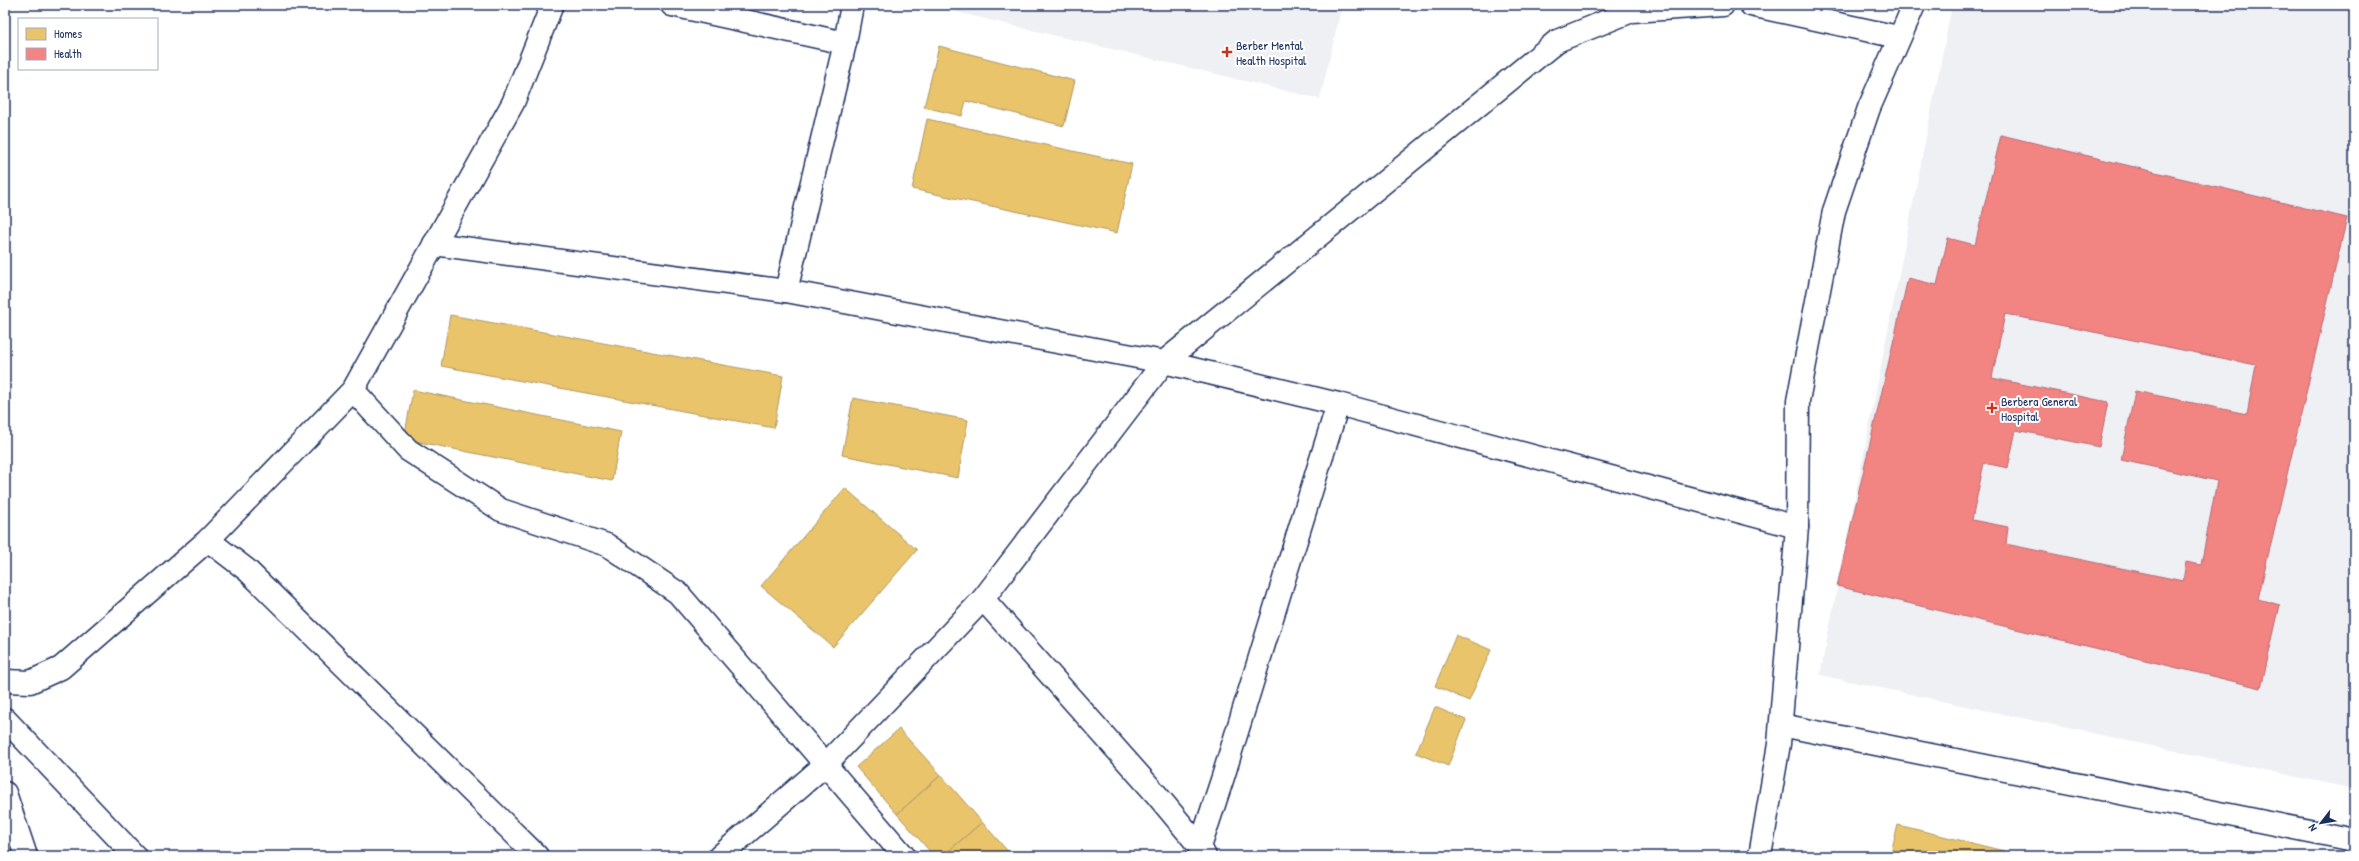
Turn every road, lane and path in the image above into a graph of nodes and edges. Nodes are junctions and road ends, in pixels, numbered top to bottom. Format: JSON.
{"nodes":[{"id":1,"x":552,"y":5,"type":"edge"},
{"id":2,"x":672,"y":5,"type":"edge"},
{"id":3,"x":852,"y":5,"type":"edge"},
{"id":4,"x":1723,"y":5,"type":"edge"},
{"id":5,"x":1750,"y":5,"type":"edge"},
{"id":6,"x":1914,"y":5,"type":"edge"},
{"id":7,"x":1898,"y":37,"type":"junction"},
{"id":8,"x":845,"y":43,"type":"junction"},
{"id":9,"x":434,"y":244,"type":"junction"},
{"id":10,"x":786,"y":290,"type":"junction"},
{"id":11,"x":1164,"y":362,"type":"junction"},
{"id":12,"x":353,"y":390,"type":"junction"},
{"id":13,"x":1338,"y":404,"type":"junction"},
{"id":14,"x":1797,"y":527,"type":"junction"},
{"id":15,"x":208,"y":540,"type":"junction"},
{"id":16,"x":983,"y":599,"type":"junction"},
{"id":17,"x":5,"y":681,"type":"edge"},
{"id":18,"x":5,"y":719,"type":"edge"},
{"id":19,"x":1781,"y":725,"type":"junction"},
{"id":20,"x":826,"y":764,"type":"junction"},
{"id":21,"x":5,"y":793,"type":"edge"},
{"id":22,"x":2354,"y":840,"type":"edge"},
{"id":23,"x":1202,"y":852,"type":"edge"},
{"id":24,"x":26,"y":856,"type":"edge"},
{"id":25,"x":135,"y":856,"type":"edge"},
{"id":26,"x":537,"y":856,"type":"edge"},
{"id":27,"x":720,"y":856,"type":"edge"},
{"id":28,"x":904,"y":856,"type":"edge"},
{"id":29,"x":1760,"y":856,"type":"edge"}],
"edges":[{"from":1,"to":9,"type":"street"},
{"from":2,"to":8,"type":"street"},
{"from":3,"to":8,"type":"street"},
{"from":4,"to":11,"type":"street"},
{"from":5,"to":7,"type":"street"},
{"from":6,"to":7,"type":"street"},
{"from":7,"to":14,"type":"street"},
{"from":8,"to":10,"type":"street"},
{"from":9,"to":10,"type":"street"},
{"from":9,"to":12,"type":"street"},
{"from":10,"to":11,"type":"street"},
{"from":11,"to":13,"type":"street"},
{"from":11,"to":16,"type":"street"},
{"from":12,"to":15,"type":"street"},
{"from":12,"to":20,"type":"street"},
{"from":13,"to":14,"type":"street"},
{"from":13,"to":23,"type":"street"},
{"from":14,"to":19,"type":"street"},
{"from":15,"to":17,"type":"street"},
{"from":15,"to":26,"type":"street"},
{"from":16,"to":20,"type":"street"},
{"from":16,"to":23,"type":"street"},
{"from":18,"to":25,"type":"street"},
{"from":19,"to":22,"type":"street"},
{"from":19,"to":29,"type":"street"},
{"from":20,"to":27,"type":"street"},
{"from":20,"to":28,"type":"street"},
{"from":21,"to":24,"type":"street"}]}
